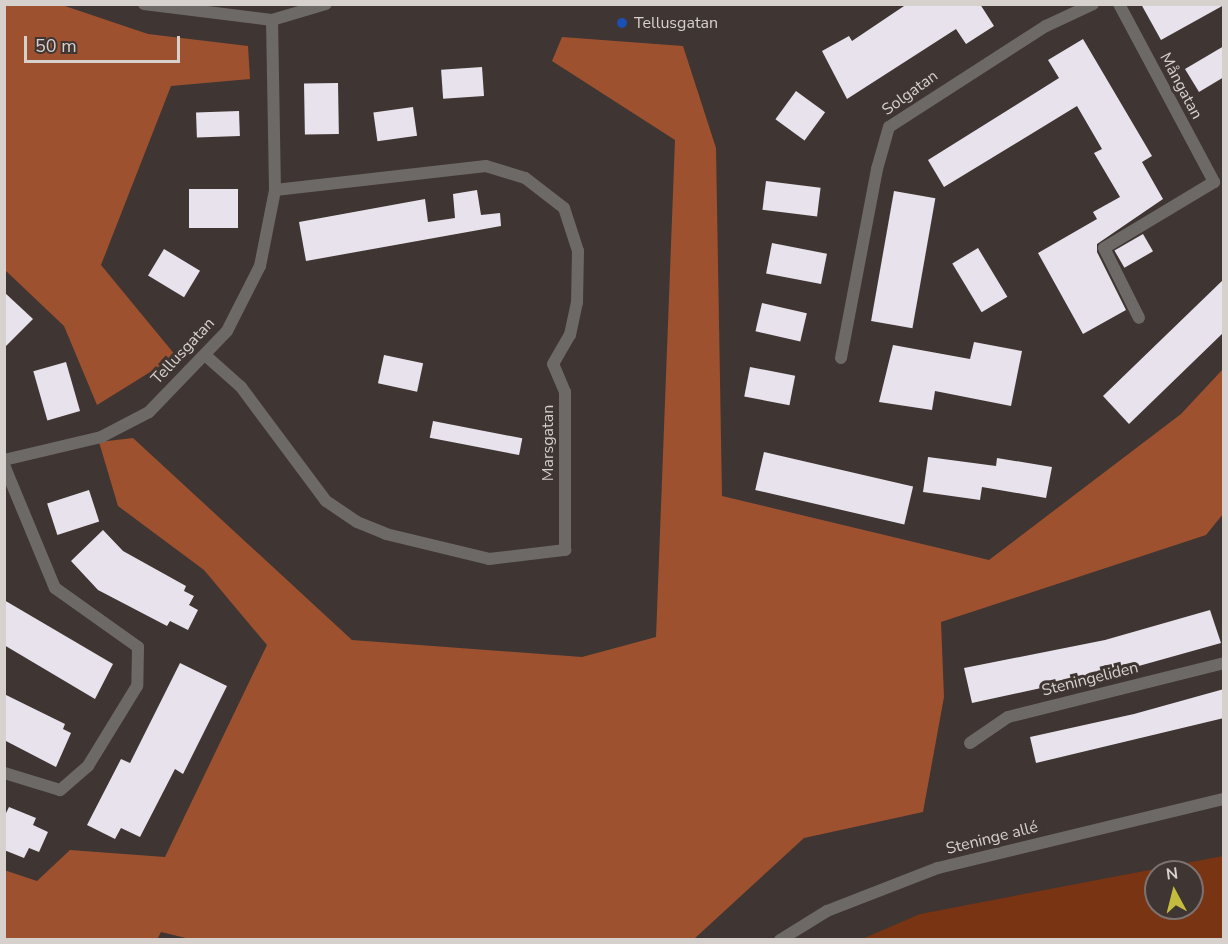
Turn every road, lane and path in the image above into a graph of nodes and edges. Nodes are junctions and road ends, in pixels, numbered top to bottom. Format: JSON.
{"nodes":[{"id":1,"x":144,"y":4,"type":"edge"},
{"id":2,"x":326,"y":4,"type":"edge"},
{"id":3,"x":1093,"y":4,"type":"edge"},
{"id":4,"x":1119,"y":4,"type":"edge"},
{"id":5,"x":272,"y":20,"type":"junction"},
{"id":6,"x":275,"y":190,"type":"junction"},
{"id":7,"x":1139,"y":318,"type":"dead end"},
{"id":8,"x":205,"y":355,"type":"junction"},
{"id":9,"x":841,"y":358,"type":"dead end"},
{"id":10,"x":4,"y":460,"type":"edge"},
{"id":11,"x":4,"y":465,"type":"edge"},
{"id":12,"x":1224,"y":663,"type":"edge"},
{"id":13,"x":970,"y":743,"type":"dead end"},
{"id":14,"x":4,"y":773,"type":"edge"},
{"id":15,"x":1224,"y":799,"type":"edge"},
{"id":16,"x":780,"y":939,"type":"edge"}],
"edges":[{"from":1,"to":5,"type":"street"},
{"from":2,"to":5,"type":"street"},
{"from":3,"to":9,"type":"street","name":"Solgatan"},
{"from":4,"to":7,"type":"street","name":"Mångatan"},
{"from":5,"to":6,"type":"street","name":"Tellusgatan"},
{"from":6,"to":8,"type":"street","name":"Tellusgatan"},
{"from":6,"to":8,"type":"street","name":"Marsgatan"},
{"from":8,"to":10,"type":"street","name":"Tellusgatan"},
{"from":11,"to":14,"type":"street"},
{"from":12,"to":13,"type":"street","name":"Steningeliden"},
{"from":15,"to":16,"type":"street","name":"Steninge allé"}]}
